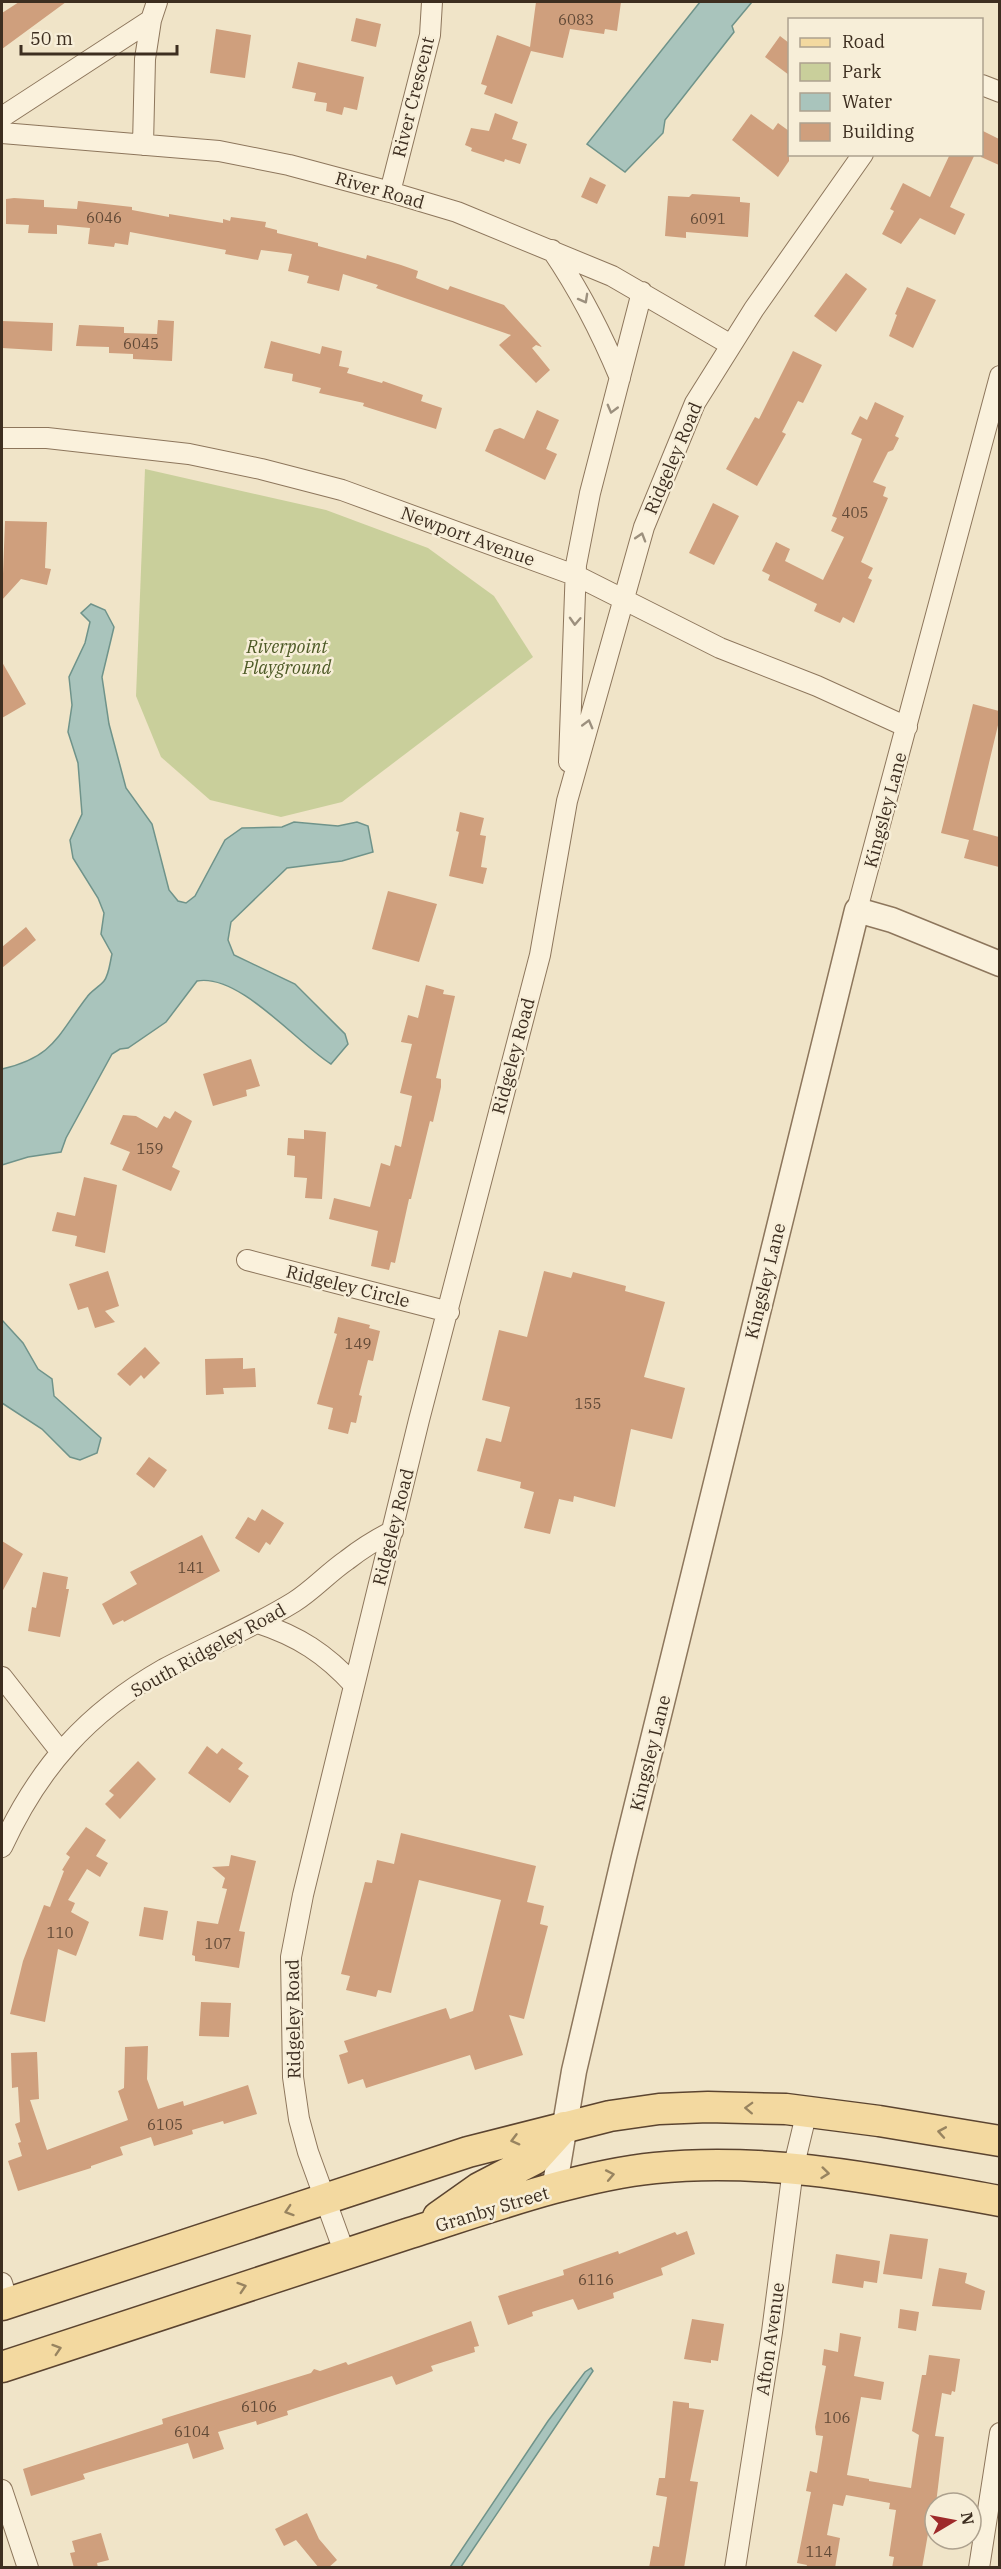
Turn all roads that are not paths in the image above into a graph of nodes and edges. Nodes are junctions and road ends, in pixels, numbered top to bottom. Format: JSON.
{"nodes":[{"id":1,"x":432,"y":2,"type":"edge"},
{"id":2,"x":154,"y":11,"type":"edge"},
{"id":3,"x":983,"y":86,"type":"edge"},
{"id":4,"x":999,"y":92,"type":"edge"},
{"id":5,"x":2,"y":117,"type":"edge"},
{"id":6,"x":2,"y":133,"type":"edge"},
{"id":7,"x":142,"y":145,"type":"junction"},
{"id":8,"x":862,"y":156,"type":"edge"},
{"id":9,"x":390,"y":192,"type":"junction"},
{"id":10,"x":552,"y":250,"type":"junction"},
{"id":11,"x":642,"y":292,"type":"junction"},
{"id":12,"x":731,"y":345,"type":"junction"},
{"id":13,"x":620,"y":378,"type":"junction"},
{"id":14,"x":999,"y":380,"type":"edge"},
{"id":15,"x":2,"y":438,"type":"edge"},
{"id":16,"x":577,"y":576,"type":"junction"},
{"id":17,"x":622,"y":599,"type":"junction"},
{"id":18,"x":907,"y":727,"type":"junction"},
{"id":19,"x":567,"y":801,"type":"junction"},
{"id":20,"x":857,"y":910,"type":"junction"},
{"id":21,"x":999,"y":964,"type":"edge"},
{"id":22,"x":247,"y":1260,"type":"dead end"},
{"id":23,"x":449,"y":1312,"type":"junction"},
{"id":24,"x":393,"y":1531,"type":"junction"},
{"id":25,"x":258,"y":1623,"type":"junction"},
{"id":26,"x":2,"y":1677,"type":"edge"},
{"id":27,"x":354,"y":1685,"type":"junction"},
{"id":28,"x":60,"y":1751,"type":"junction"},
{"id":29,"x":2,"y":1847,"type":"edge"},
{"id":30,"x":807,"y":2111,"type":"junction"},
{"id":31,"x":564,"y":2127,"type":"junction"},
{"id":32,"x":999,"y":2141,"type":"edge"},
{"id":33,"x":793,"y":2169,"type":"junction"},
{"id":34,"x":554,"y":2190,"type":"junction"},
{"id":35,"x":326,"y":2199,"type":"junction"},
{"id":36,"x":999,"y":2201,"type":"edge"},
{"id":37,"x":422,"y":2230,"type":"junction"},
{"id":38,"x":345,"y":2254,"type":"junction"},
{"id":39,"x":4,"y":2297,"type":"edge"},
{"id":40,"x":2,"y":2367,"type":"edge"},
{"id":41,"x":999,"y":2433,"type":"edge"},
{"id":42,"x":2,"y":2490,"type":"edge"},
{"id":43,"x":28,"y":2568,"type":"edge"},
{"id":44,"x":735,"y":2568,"type":"edge"},
{"id":45,"x":979,"y":2568,"type":"edge"}],
"edges":[{"from":1,"to":9,"type":"street","name":"River Crescent"},
{"from":2,"to":5,"type":"street"},
{"from":2,"to":7,"type":"street"},
{"from":3,"to":4,"type":"street"},
{"from":6,"to":7,"type":"street","name":"River Road"},
{"from":7,"to":9,"type":"street","name":"River Road"},
{"from":8,"to":12,"type":"street","name":"Ridgeley Road"},
{"from":9,"to":10,"type":"street","name":"River Road"},
{"from":10,"to":11,"type":"street","name":"River Road"},
{"from":10,"to":13,"type":"street","one_way":true},
{"from":11,"to":12,"type":"street","name":"River Road"},
{"from":11,"to":13,"type":"street","name":"Ridgeley Road"},
{"from":17,"to":12,"type":"street","name":"Ridgeley Road","one_way":true},
{"from":13,"to":16,"type":"street","name":"Ridgeley Road","one_way":true},
{"from":14,"to":18,"type":"street","name":"Kingsley Lane"},
{"from":15,"to":16,"type":"street","name":"Newport Avenue"},
{"from":16,"to":17,"type":"street","name":"Newport Avenue"},
{"from":16,"to":19,"type":"street","name":"Ridgeley Road","one_way":true},
{"from":17,"to":18,"type":"street","name":"Newport Avenue"},
{"from":19,"to":17,"type":"street","name":"Ridgeley Road","one_way":true},
{"from":18,"to":20,"type":"street","name":"Kingsley Lane"},
{"from":19,"to":23,"type":"street","name":"Ridgeley Road"},
{"from":20,"to":21,"type":"street"},
{"from":20,"to":31,"type":"street","name":"Kingsley Lane"},
{"from":22,"to":23,"type":"street","name":"Ridgeley Circle"},
{"from":23,"to":24,"type":"street","name":"Ridgeley Road"},
{"from":24,"to":25,"type":"street","name":"South Ridgeley Road"},
{"from":24,"to":27,"type":"street","name":"Ridgeley Road"},
{"from":25,"to":27,"type":"street"},
{"from":25,"to":28,"type":"street","name":"South Ridgeley Road"},
{"from":26,"to":28,"type":"street"},
{"from":27,"to":35,"type":"street","name":"Ridgeley Road"},
{"from":28,"to":29,"type":"street","name":"South Ridgeley Road"},
{"from":30,"to":31,"type":"main road","one_way":true},
{"from":32,"to":30,"type":"main road","one_way":true},
{"from":30,"to":33,"type":"street","name":"Afton Avenue"},
{"from":31,"to":34,"type":"street","name":"Kingsley Lane"},
{"from":31,"to":35,"type":"main road","one_way":true},
{"from":31,"to":37,"type":"main road"},
{"from":34,"to":33,"type":"main road","name":"Granby Street","one_way":true},
{"from":33,"to":36,"type":"main road","name":"Granby Street","one_way":true},
{"from":33,"to":44,"type":"street","name":"Afton Avenue"},
{"from":34,"to":37,"type":"main road","name":"Granby Street"},
{"from":35,"to":38,"type":"street","name":"Ridgeley Road"},
{"from":35,"to":39,"type":"main road","one_way":true},
{"from":37,"to":38,"type":"main road","name":"Granby Street"},
{"from":40,"to":38,"type":"main road","name":"Granby Street","one_way":true},
{"from":41,"to":45,"type":"street"},
{"from":42,"to":43,"type":"street"}]}
